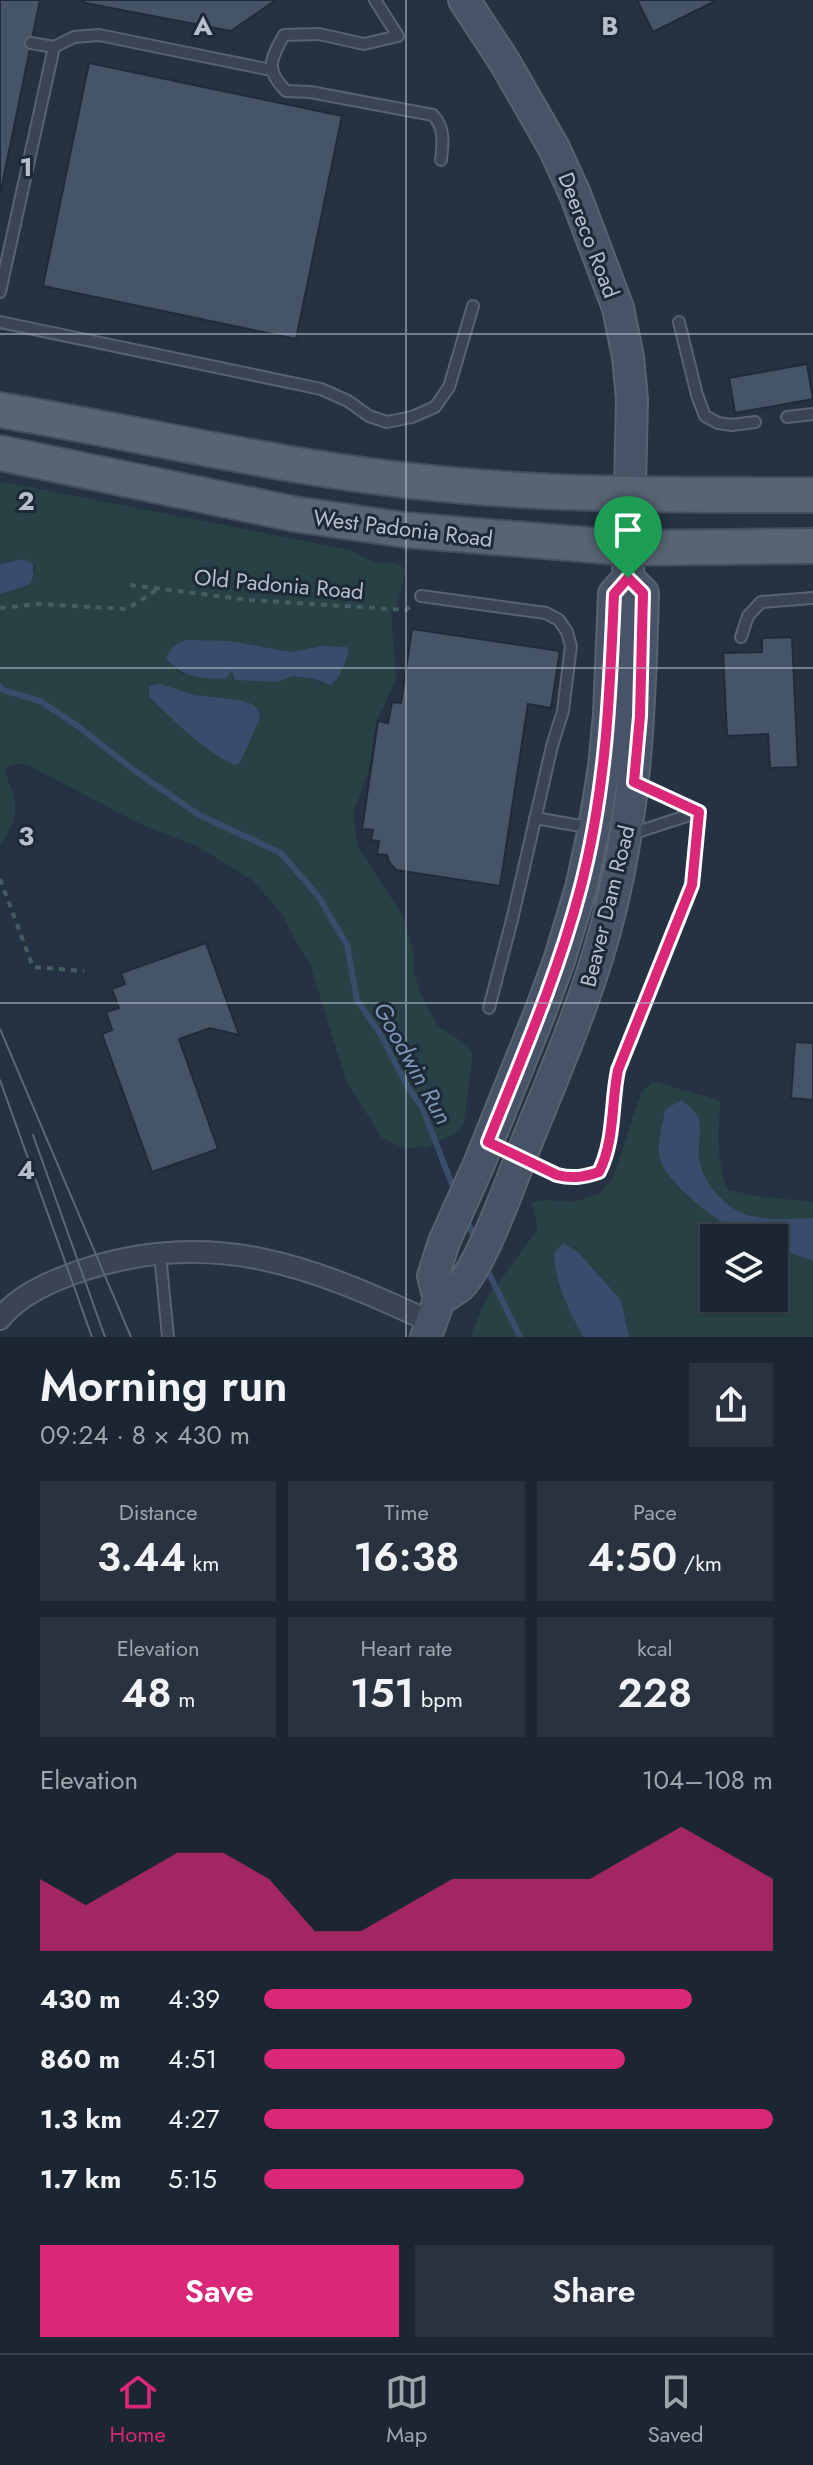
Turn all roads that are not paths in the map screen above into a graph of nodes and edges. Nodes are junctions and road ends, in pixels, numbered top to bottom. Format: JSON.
{"nodes":[{"id":1,"x":375,"y":0,"type":"edge"},
{"id":2,"x":464,"y":0,"type":"edge"},
{"id":3,"x":31,"y":43,"type":"dead end"},
{"id":4,"x":54,"y":47,"type":"junction"},
{"id":5,"x":271,"y":70,"type":"junction"},
{"id":6,"x":441,"y":160,"type":"dead end"},
{"id":7,"x":0,"y":292,"type":"edge"},
{"id":8,"x":473,"y":306,"type":"dead end"},
{"id":9,"x":0,"y":322,"type":"edge"},
{"id":10,"x":679,"y":322,"type":"dead end"},
{"id":11,"x":0,"y":410,"type":"edge"},
{"id":12,"x":813,"y":414,"type":"edge"},
{"id":13,"x":787,"y":417,"type":"dead end"},
{"id":14,"x":755,"y":422,"type":"dead end"},
{"id":15,"x":0,"y":453,"type":"edge"},
{"id":16,"x":630,"y":495,"type":"junction"},
{"id":17,"x":813,"y":495,"type":"edge"},
{"id":18,"x":813,"y":517,"type":"edge"},
{"id":19,"x":813,"y":546,"type":"edge"},
{"id":20,"x":629,"y":563,"type":"junction"},
{"id":21,"x":421,"y":596,"type":"road end"},
{"id":22,"x":813,"y":598,"type":"edge"},
{"id":23,"x":741,"y":637,"type":"dead end"},
{"id":24,"x":634,"y":782,"type":"junction"},
{"id":25,"x":699,"y":812,"type":"junction"},
{"id":26,"x":535,"y":818,"type":"junction"},
{"id":27,"x":594,"y":828,"type":"junction"},
{"id":28,"x":625,"y":836,"type":"junction"},
{"id":29,"x":489,"y":1008,"type":"dead end"},
{"id":30,"x":483,"y":1153,"type":"junction"},
{"id":31,"x":521,"y":1158,"type":"junction"},
{"id":32,"x":160,"y":1254,"type":"junction"},
{"id":33,"x":439,"y":1311,"type":"edge"},
{"id":34,"x":0,"y":1319,"type":"edge"},
{"id":35,"x":168,"y":1337,"type":"edge"}],
"edges":[{"from":1,"to":5,"type":"lane"},
{"from":2,"to":16,"type":"main road","name":"Deereco Road"},
{"from":3,"to":4,"type":"lane"},
{"from":4,"to":5,"type":"lane"},
{"from":4,"to":7,"type":"lane"},
{"from":5,"to":6,"type":"lane"},
{"from":8,"to":9,"type":"lane"},
{"from":10,"to":14,"type":"lane"},
{"from":11,"to":16,"type":"main road"},
{"from":12,"to":13,"type":"lane"},
{"from":15,"to":20,"type":"main road","name":"West Padonia Road"},
{"from":16,"to":17,"type":"main road"},
{"from":16,"to":20,"type":"main road","name":"Beaver Dam Road"},
{"from":18,"to":20,"type":"main road"},
{"from":19,"to":20,"type":"main road","name":"West Padonia Road"},
{"from":20,"to":24,"type":"main road","name":"Beaver Dam Road"},
{"from":20,"to":27,"type":"main road","name":"Beaver Dam Road"},
{"from":21,"to":26,"type":"lane"},
{"from":22,"to":23,"type":"lane"},
{"from":24,"to":25,"type":"lane"},
{"from":24,"to":28,"type":"main road","name":"Beaver Dam Road"},
{"from":25,"to":28,"type":"lane"},
{"from":25,"to":31,"type":"lane"},
{"from":26,"to":27,"type":"lane"},
{"from":26,"to":29,"type":"lane"},
{"from":27,"to":30,"type":"main road","name":"Beaver Dam Road"},
{"from":28,"to":31,"type":"main road","name":"Beaver Dam Road"},
{"from":30,"to":31,"type":"lane"},
{"from":30,"to":33,"type":"main road","name":"Beaver Dam Road"},
{"from":31,"to":33,"type":"main road","name":"Beaver Dam Road"},
{"from":32,"to":33,"type":"street"},
{"from":32,"to":34,"type":"street"},
{"from":32,"to":35,"type":"lane"}]}
